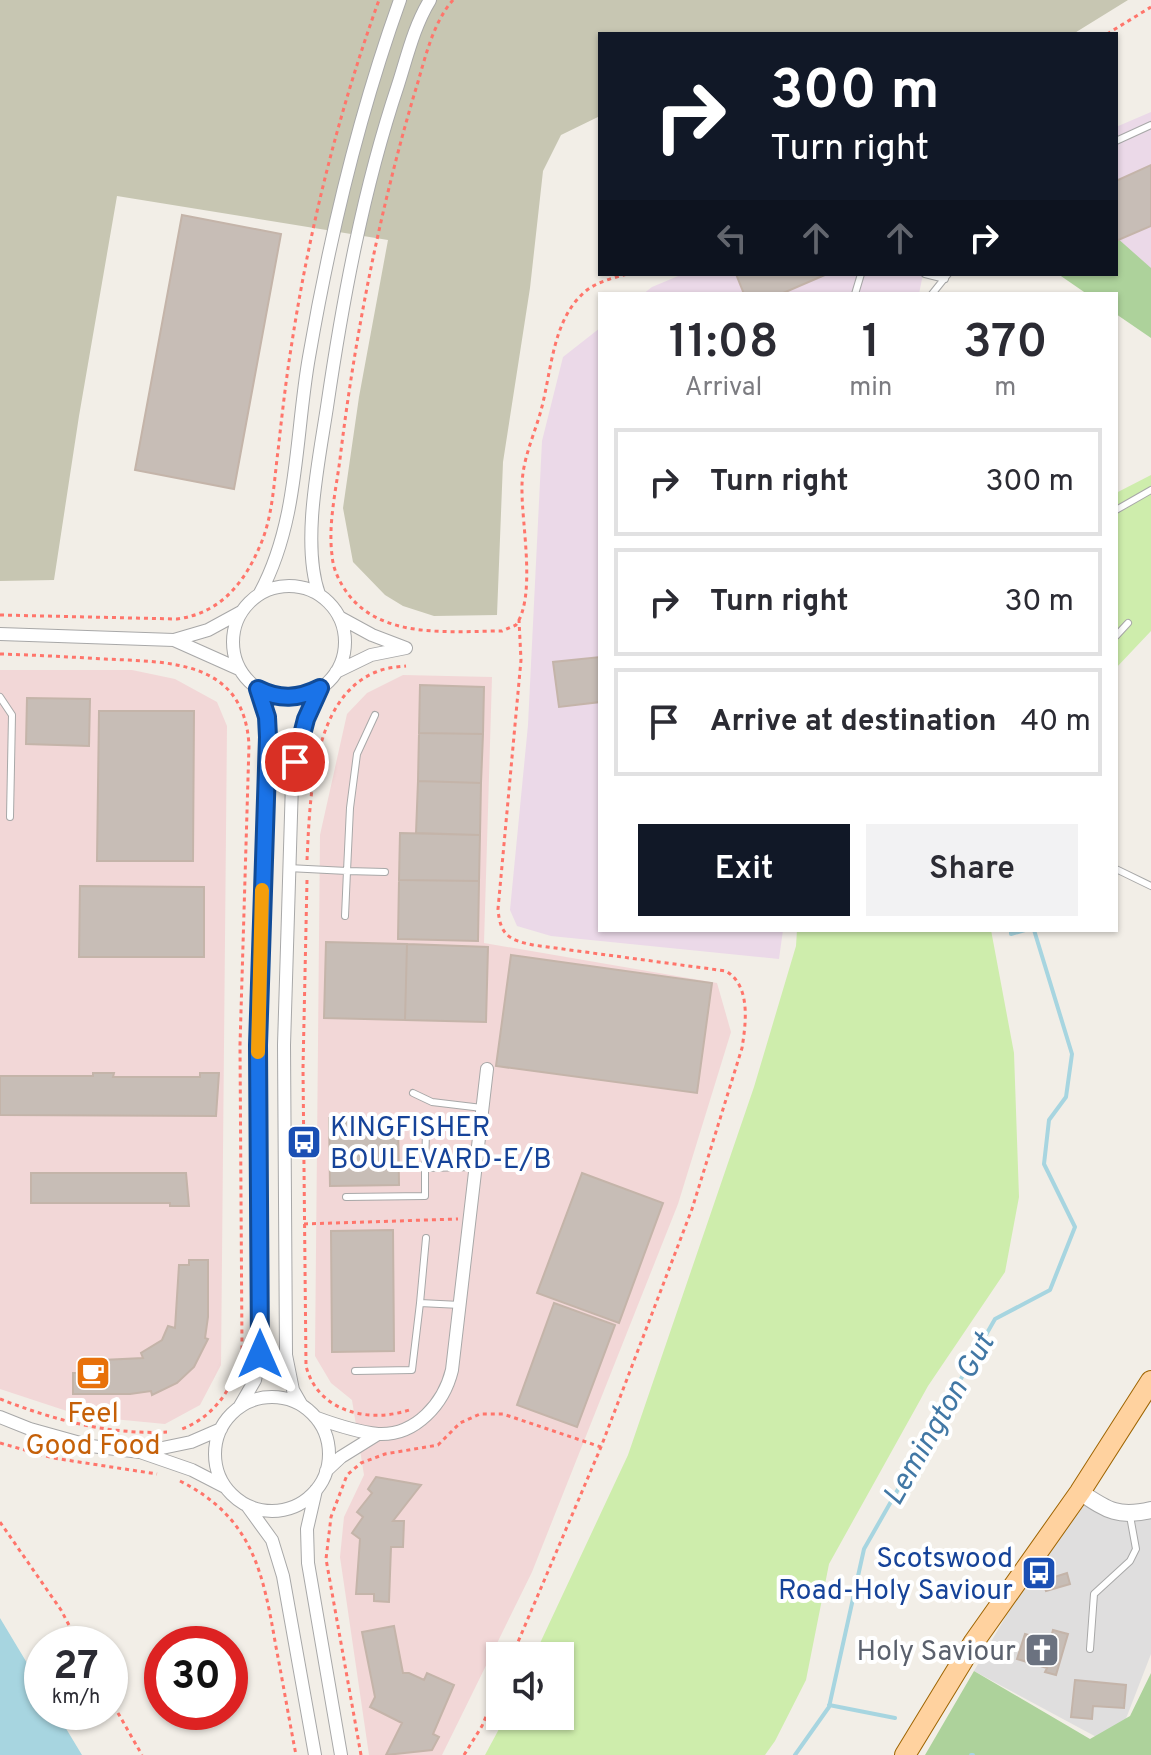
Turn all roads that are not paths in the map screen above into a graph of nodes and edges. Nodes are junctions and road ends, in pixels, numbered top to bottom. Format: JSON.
{"nodes":[{"id":1,"x":400,"y":0,"type":"edge"},
{"id":2,"x":430,"y":0,"type":"edge"},
{"id":3,"x":1151,"y":125,"type":"edge"},
{"id":4,"x":1118,"y":140,"type":"edge"},
{"id":5,"x":946,"y":276,"type":"edge"},
{"id":6,"x":934,"y":292,"type":"edge"},
{"id":7,"x":1151,"y":490,"type":"edge"},
{"id":8,"x":1118,"y":509,"type":"edge"},
{"id":9,"x":260,"y":593,"type":"junction"},
{"id":10,"x":319,"y":594,"type":"junction"},
{"id":11,"x":241,"y":612,"type":"junction"},
{"id":12,"x":339,"y":617,"type":"junction"},
{"id":13,"x":1128,"y":623,"type":"dead end"},
{"id":14,"x":0,"y":634,"type":"edge"},
{"id":15,"x":1118,"y":634,"type":"edge"},
{"id":16,"x":174,"y":640,"type":"junction"},
{"id":17,"x":239,"y":669,"type":"junction"},
{"id":18,"x":336,"y":672,"type":"junction"},
{"id":19,"x":320,"y":688,"type":"junction"},
{"id":20,"x":258,"y":689,"type":"junction"},
{"id":21,"x":0,"y":697,"type":"edge"},
{"id":22,"x":375,"y":715,"type":"dead end"},
{"id":23,"x":10,"y":817,"type":"dead end"},
{"id":24,"x":288,"y":868,"type":"junction"},
{"id":25,"x":1118,"y":870,"type":"edge"},
{"id":26,"x":347,"y":871,"type":"junction"},
{"id":27,"x":385,"y":872,"type":"dead end"},
{"id":28,"x":1151,"y":886,"type":"edge"},
{"id":29,"x":345,"y":916,"type":"dead end"},
{"id":30,"x":487,"y":1069,"type":"dead end"},
{"id":31,"x":413,"y":1093,"type":"dead end"},
{"id":32,"x":482,"y":1108,"type":"junction"},
{"id":33,"x":426,"y":1131,"type":"dead end"},
{"id":34,"x":475,"y":1167,"type":"junction"},
{"id":35,"x":425,"y":1168,"type":"junction"},
{"id":36,"x":346,"y":1197,"type":"dead end"},
{"id":37,"x":426,"y":1238,"type":"dead end"},
{"id":38,"x":420,"y":1303,"type":"junction"},
{"id":39,"x":460,"y":1305,"type":"junction"},
{"id":40,"x":355,"y":1371,"type":"dead end"},
{"id":41,"x":1151,"y":1381,"type":"edge"},
{"id":42,"x":301,"y":1404,"type":"junction"},
{"id":43,"x":240,"y":1406,"type":"junction"},
{"id":44,"x":0,"y":1417,"type":"edge"},
{"id":45,"x":317,"y":1418,"type":"junction"},
{"id":46,"x":221,"y":1429,"type":"junction"},
{"id":47,"x":378,"y":1434,"type":"junction"},
{"id":48,"x":140,"y":1452,"type":"junction"},
{"id":49,"x":326,"y":1471,"type":"junction"},
{"id":50,"x":225,"y":1487,"type":"junction"},
{"id":51,"x":316,"y":1490,"type":"junction"},
{"id":52,"x":1080,"y":1492,"type":"junction"},
{"id":53,"x":247,"y":1505,"type":"junction"},
{"id":54,"x":1151,"y":1510,"type":"edge"},
{"id":55,"x":1130,"y":1514,"type":"junction"},
{"id":56,"x":1090,"y":1649,"type":"dead end"},
{"id":57,"x":315,"y":1755,"type":"edge"},
{"id":58,"x":341,"y":1755,"type":"edge"},
{"id":59,"x":905,"y":1755,"type":"edge"}],
"edges":[{"from":1,"to":9,"type":"street"},
{"from":2,"to":10,"type":"street"},
{"from":3,"to":4,"type":"lane"},
{"from":5,"to":6,"type":"lane"},
{"from":7,"to":8,"type":"lane"},
{"from":9,"to":10,"type":"street"},
{"from":9,"to":11,"type":"street"},
{"from":10,"to":12,"type":"street"},
{"from":11,"to":16,"type":"street"},
{"from":11,"to":17,"type":"street"},
{"from":12,"to":18,"type":"street"},
{"from":12,"to":18,"type":"street"},
{"from":13,"to":15,"type":"lane"},
{"from":14,"to":16,"type":"street"},
{"from":16,"to":17,"type":"street"},
{"from":17,"to":20,"type":"street"},
{"from":18,"to":19,"type":"street"},
{"from":19,"to":20,"type":"street"},
{"from":19,"to":24,"type":"street"},
{"from":20,"to":43,"type":"street"},
{"from":21,"to":23,"type":"lane"},
{"from":22,"to":26,"type":"lane"},
{"from":24,"to":26,"type":"lane"},
{"from":24,"to":42,"type":"street"},
{"from":25,"to":28,"type":"lane"},
{"from":26,"to":27,"type":"lane"},
{"from":26,"to":29,"type":"lane"},
{"from":30,"to":32,"type":"street"},
{"from":31,"to":32,"type":"lane"},
{"from":32,"to":34,"type":"street"},
{"from":33,"to":35,"type":"lane"},
{"from":34,"to":35,"type":"lane"},
{"from":34,"to":39,"type":"street"},
{"from":35,"to":36,"type":"lane"},
{"from":37,"to":38,"type":"lane"},
{"from":38,"to":39,"type":"lane"},
{"from":38,"to":40,"type":"lane"},
{"from":39,"to":47,"type":"street"},
{"from":41,"to":52,"type":"main road"},
{"from":42,"to":43,"type":"street"},
{"from":42,"to":45,"type":"street"},
{"from":43,"to":46,"type":"street"},
{"from":44,"to":48,"type":"street"},
{"from":45,"to":47,"type":"street"},
{"from":45,"to":49,"type":"street"},
{"from":46,"to":48,"type":"street"},
{"from":46,"to":50,"type":"street"},
{"from":47,"to":49,"type":"street"},
{"from":48,"to":50,"type":"street"},
{"from":49,"to":51,"type":"street"},
{"from":50,"to":53,"type":"street"},
{"from":51,"to":53,"type":"street"},
{"from":51,"to":58,"type":"street"},
{"from":52,"to":55,"type":"street"},
{"from":52,"to":59,"type":"main road"},
{"from":53,"to":57,"type":"street"},
{"from":54,"to":55,"type":"street"},
{"from":55,"to":56,"type":"lane"}]}
